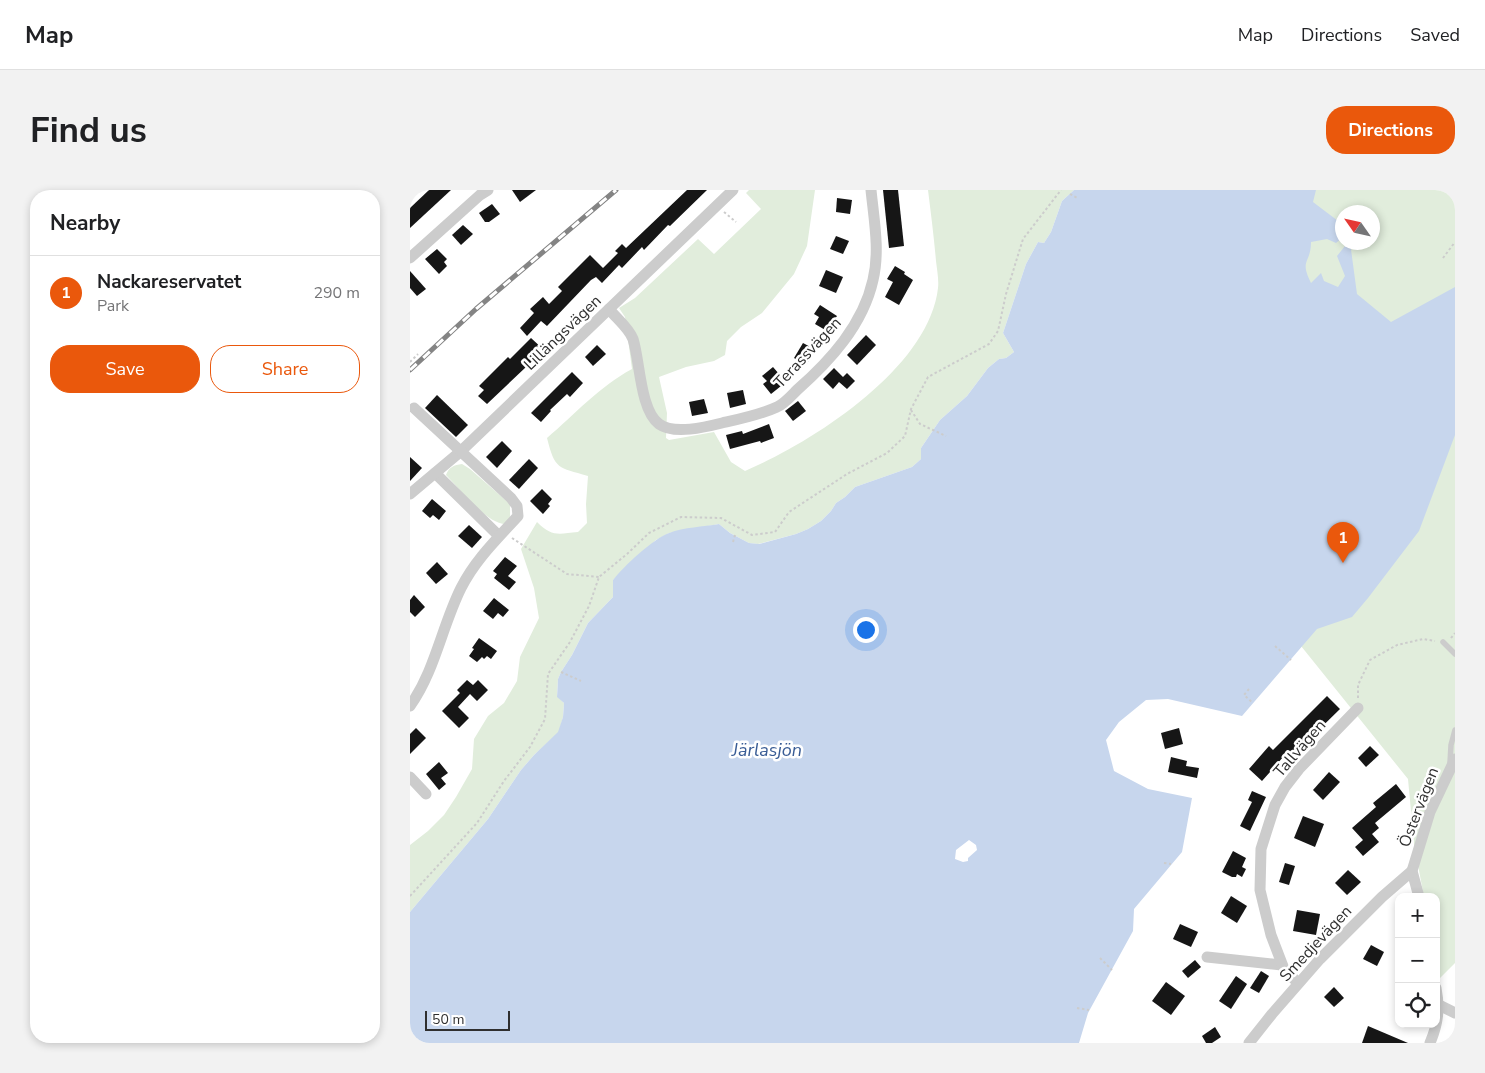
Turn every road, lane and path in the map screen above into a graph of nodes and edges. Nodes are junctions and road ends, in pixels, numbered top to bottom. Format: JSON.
{"nodes":[{"id":1,"x":488,"y":190,"type":"edge"},
{"id":2,"x":733,"y":190,"type":"edge"},
{"id":3,"x":871,"y":190,"type":"edge"},
{"id":4,"x":1061,"y":190,"type":"edge"},
{"id":5,"x":1070,"y":194,"type":"dead end"},
{"id":6,"x":1077,"y":198,"type":"dead end"},
{"id":7,"x":716,"y":206,"type":"junction"},
{"id":8,"x":736,"y":222,"type":"dead end"},
{"id":9,"x":1455,"y":242,"type":"edge"},
{"id":10,"x":410,"y":258,"type":"edge"},
{"id":11,"x":1443,"y":258,"type":"dead end"},
{"id":12,"x":609,"y":309,"type":"junction"},
{"id":13,"x":418,"y":354,"type":"dead end"},
{"id":14,"x":410,"y":362,"type":"edge"},
{"id":15,"x":414,"y":408,"type":"dead end"},
{"id":16,"x":911,"y":409,"type":"junction"},
{"id":17,"x":946,"y":436,"type":"dead end"},
{"id":18,"x":460,"y":452,"type":"junction"},
{"id":19,"x":435,"y":474,"type":"junction"},
{"id":20,"x":410,"y":494,"type":"edge"},
{"id":21,"x":501,"y":535,"type":"junction"},
{"id":22,"x":735,"y":535,"type":"dead end"},
{"id":23,"x":733,"y":542,"type":"dead end"},
{"id":24,"x":599,"y":577,"type":"junction"},
{"id":25,"x":1443,"y":642,"type":"joint"},
{"id":26,"x":1275,"y":646,"type":"dead end"},
{"id":27,"x":1455,"y":654,"type":"edge"},
{"id":28,"x":1291,"y":660,"type":"dead end"},
{"id":29,"x":560,"y":672,"type":"dead end"},
{"id":30,"x":580,"y":681,"type":"dead end"},
{"id":31,"x":1249,"y":689,"type":"dead end"},
{"id":32,"x":1253,"y":703,"type":"dead end"},
{"id":33,"x":410,"y":706,"type":"edge"},
{"id":34,"x":1358,"y":708,"type":"joint"},
{"id":35,"x":1455,"y":730,"type":"edge"},
{"id":36,"x":1454,"y":764,"type":"edge"},
{"id":37,"x":410,"y":777,"type":"edge"},
{"id":38,"x":426,"y":794,"type":"dead end"},
{"id":39,"x":1164,"y":863,"type":"dead end"},
{"id":40,"x":1171,"y":864,"type":"dead end"},
{"id":41,"x":1412,"y":871,"type":"junction"},
{"id":42,"x":1418,"y":893,"type":"edge"},
{"id":43,"x":410,"y":896,"type":"edge"},
{"id":44,"x":1207,"y":956,"type":"dead end"},
{"id":45,"x":1100,"y":958,"type":"dead end"},
{"id":46,"x":1282,"y":965,"type":"junction"},
{"id":47,"x":1112,"y":970,"type":"dead end"},
{"id":48,"x":1298,"y":984,"type":"junction"},
{"id":49,"x":1440,"y":1006,"type":"edge"},
{"id":50,"x":1077,"y":1008,"type":"dead end"},
{"id":51,"x":1089,"y":1010,"type":"dead end"},
{"id":52,"x":1455,"y":1013,"type":"edge"},
{"id":53,"x":1436,"y":1028,"type":"edge"},
{"id":54,"x":1249,"y":1043,"type":"edge"},
{"id":55,"x":1430,"y":1043,"type":"edge"}],
"edges":[{"from":1,"to":10,"type":"street"},
{"from":2,"to":7,"type":"street","name":"Lillängsvägen"},
{"from":3,"to":12,"type":"street","name":"Terassvägen"},
{"from":4,"to":16,"type":"path"},
{"from":5,"to":6,"type":"path"},
{"from":7,"to":8,"type":"path"},
{"from":7,"to":12,"type":"street","name":"Lillängsvägen"},
{"from":9,"to":11,"type":"path"},
{"from":12,"to":18,"type":"street","name":"Lillängsvägen"},
{"from":13,"to":14,"type":"path"},
{"from":15,"to":18,"type":"street"},
{"from":16,"to":17,"type":"path"},
{"from":16,"to":24,"type":"path"},
{"from":18,"to":19,"type":"street","name":"Lillängsvägen"},
{"from":18,"to":21,"type":"street"},
{"from":19,"to":20,"type":"street","name":"Lillängsvägen"},
{"from":19,"to":21,"type":"street"},
{"from":21,"to":24,"type":"path"},
{"from":21,"to":33,"type":"street"},
{"from":22,"to":23,"type":"path"},
{"from":24,"to":43,"type":"path"},
{"from":25,"to":27,"type":"lane"},
{"from":25,"to":34,"type":"path"},
{"from":26,"to":28,"type":"path"},
{"from":29,"to":30,"type":"path"},
{"from":31,"to":32,"type":"path"},
{"from":34,"to":46,"type":"street","name":"Tallvägen"},
{"from":35,"to":36,"type":"lane"},
{"from":36,"to":41,"type":"street","name":"Östervägen"},
{"from":37,"to":38,"type":"street"},
{"from":39,"to":40,"type":"path"},
{"from":41,"to":42,"type":"street","name":"Östervägen"},
{"from":41,"to":48,"type":"street","name":"Smedjevägen"},
{"from":44,"to":46,"type":"street"},
{"from":45,"to":47,"type":"path"},
{"from":46,"to":48,"type":"street","name":"Tallvägen"},
{"from":48,"to":54,"type":"street","name":"Smedjevägen"},
{"from":49,"to":52,"type":"street"},
{"from":50,"to":51,"type":"path"},
{"from":53,"to":55,"type":"street"}]}
